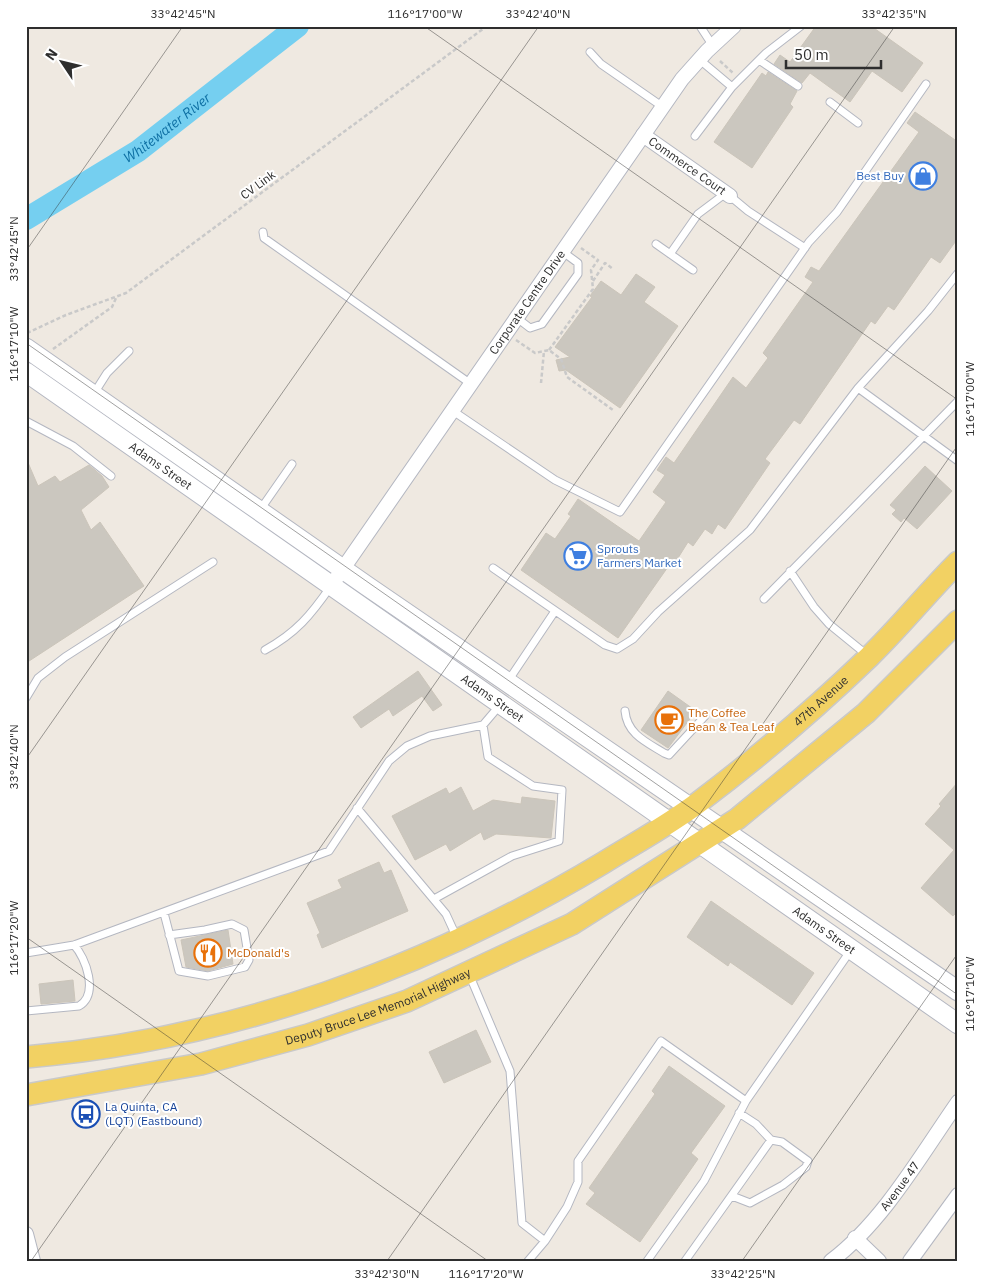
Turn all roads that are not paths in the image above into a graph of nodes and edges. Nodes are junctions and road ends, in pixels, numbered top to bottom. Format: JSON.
{"nodes":[{"id":1,"x":700,"y":26,"type":"edge"},
{"id":2,"x":734,"y":26,"type":"edge"},
{"id":3,"x":801,"y":26,"type":"edge"},
{"id":4,"x":713,"y":46,"type":"junction"},
{"id":5,"x":590,"y":52,"type":"dead end"},
{"id":6,"x":700,"y":60,"type":"junction"},
{"id":7,"x":758,"y":60,"type":"junction"},
{"id":8,"x":926,"y":84,"type":"dead end"},
{"id":9,"x":798,"y":86,"type":"dead end"},
{"id":10,"x":732,"y":87,"type":"junction"},
{"id":11,"x":830,"y":102,"type":"dead end"},
{"id":12,"x":663,"y":107,"type":"junction"},
{"id":13,"x":858,"y":123,"type":"dead end"},
{"id":14,"x":643,"y":135,"type":"junction"},
{"id":15,"x":695,"y":136,"type":"dead end"},
{"id":16,"x":728,"y":194,"type":"junction"},
{"id":17,"x":264,"y":232,"type":"dead end"},
{"id":18,"x":656,"y":244,"type":"dead end"},
{"id":19,"x":805,"y":248,"type":"junction"},
{"id":20,"x":563,"y":252,"type":"junction"},
{"id":21,"x":670,"y":254,"type":"junction"},
{"id":22,"x":693,"y":270,"type":"dead end"},
{"id":23,"x":958,"y":273,"type":"edge"},
{"id":24,"x":517,"y":318,"type":"junction"},
{"id":25,"x":26,"y":348,"type":"edge"},
{"id":26,"x":129,"y":351,"type":"dead end"},
{"id":27,"x":29,"y":374,"type":"edge"},
{"id":28,"x":472,"y":384,"type":"junction"},
{"id":29,"x":858,"y":388,"type":"junction"},
{"id":30,"x":92,"y":395,"type":"junction"},
{"id":31,"x":958,"y":401,"type":"edge"},
{"id":32,"x":453,"y":411,"type":"junction"},
{"id":33,"x":26,"y":421,"type":"edge"},
{"id":34,"x":925,"y":436,"type":"junction"},
{"id":35,"x":958,"y":461,"type":"edge"},
{"id":36,"x":292,"y":464,"type":"dead end"},
{"id":37,"x":111,"y":476,"type":"dead end"},
{"id":38,"x":260,"y":511,"type":"junction"},
{"id":39,"x":214,"y":562,"type":"dead end"},
{"id":40,"x":958,"y":562,"type":"edge"},
{"id":41,"x":493,"y":568,"type":"dead end"},
{"id":42,"x":343,"y":570,"type":"junction"},
{"id":43,"x":790,"y":571,"type":"junction"},
{"id":44,"x":331,"y":586,"type":"junction"},
{"id":45,"x":764,"y":599,"type":"dead end"},
{"id":46,"x":555,"y":610,"type":"junction"},
{"id":47,"x":958,"y":621,"type":"edge"},
{"id":48,"x":265,"y":650,"type":"dead end"},
{"id":49,"x":869,"y":657,"type":"junction"},
{"id":50,"x":507,"y":682,"type":"junction"},
{"id":51,"x":26,"y":698,"type":"edge"},
{"id":52,"x":501,"y":705,"type":"junction"},
{"id":53,"x":625,"y":711,"type":"dead end"},
{"id":54,"x":704,"y":716,"type":"dead end"},
{"id":55,"x":483,"y":726,"type":"junction"},
{"id":56,"x":692,"y":807,"type":"junction"},
{"id":57,"x":357,"y":808,"type":"junction"},
{"id":58,"x":669,"y":822,"type":"junction"},
{"id":59,"x":724,"y":829,"type":"junction"},
{"id":60,"x":701,"y":845,"type":"junction"},
{"id":61,"x":434,"y":899,"type":"junction"},
{"id":62,"x":164,"y":913,"type":"junction"},
{"id":63,"x":169,"y":935,"type":"junction"},
{"id":64,"x":458,"y":940,"type":"junction"},
{"id":65,"x":74,"y":945,"type":"junction"},
{"id":66,"x":851,"y":950,"type":"junction"},
{"id":67,"x":26,"y":953,"type":"edge"},
{"id":68,"x":468,"y":974,"type":"junction"},
{"id":69,"x":958,"y":991,"type":"edge"},
{"id":70,"x":26,"y":1012,"type":"edge"},
{"id":71,"x":958,"y":1024,"type":"edge"},
{"id":72,"x":26,"y":1057,"type":"edge"},
{"id":73,"x":26,"y":1095,"type":"edge"},
{"id":74,"x":746,"y":1101,"type":"junction"},
{"id":75,"x":958,"y":1102,"type":"edge"},
{"id":76,"x":739,"y":1113,"type":"junction"},
{"id":77,"x":771,"y":1140,"type":"junction"},
{"id":78,"x":958,"y":1195,"type":"edge"},
{"id":79,"x":732,"y":1196,"type":"junction"},
{"id":80,"x":951,"y":1214,"type":"edge"},
{"id":81,"x":26,"y":1234,"type":"edge"},
{"id":82,"x":855,"y":1238,"type":"junction"},
{"id":83,"x":545,"y":1241,"type":"junction"},
{"id":84,"x":33,"y":1261,"type":"edge"},
{"id":85,"x":528,"y":1261,"type":"edge"},
{"id":86,"x":647,"y":1261,"type":"edge"},
{"id":87,"x":685,"y":1261,"type":"edge"},
{"id":88,"x":831,"y":1261,"type":"edge"},
{"id":89,"x":879,"y":1261,"type":"edge"},
{"id":90,"x":910,"y":1261,"type":"edge"}],
"edges":[{"from":1,"to":4,"type":"lane"},
{"from":2,"to":4,"type":"street","name":"Corporate Centre Drive"},
{"from":3,"to":7,"type":"lane"},
{"from":4,"to":6,"type":"street","name":"Corporate Centre Drive"},
{"from":5,"to":12,"type":"lane"},
{"from":6,"to":10,"type":"lane"},
{"from":6,"to":12,"type":"street","name":"Corporate Centre Drive"},
{"from":7,"to":9,"type":"lane"},
{"from":7,"to":10,"type":"lane"},
{"from":8,"to":19,"type":"lane"},
{"from":10,"to":15,"type":"lane"},
{"from":11,"to":13,"type":"lane"},
{"from":12,"to":14,"type":"street","name":"Corporate Centre Drive"},
{"from":14,"to":16,"type":"street","name":"Commerce Court"},
{"from":14,"to":20,"type":"street","name":"Corporate Centre Drive"},
{"from":16,"to":19,"type":"lane"},
{"from":16,"to":21,"type":"lane"},
{"from":17,"to":28,"type":"lane"},
{"from":18,"to":21,"type":"lane"},
{"from":19,"to":32,"type":"lane"},
{"from":20,"to":24,"type":"street","name":"Corporate Centre Drive"},
{"from":20,"to":24,"type":"lane"},
{"from":21,"to":22,"type":"lane"},
{"from":23,"to":29,"type":"lane"},
{"from":24,"to":28,"type":"street","name":"Corporate Centre Drive"},
{"from":25,"to":30,"type":"street","name":"Adams Street"},
{"from":26,"to":30,"type":"lane"},
{"from":27,"to":44,"type":"street","name":"Adams Street"},
{"from":28,"to":32,"type":"street","name":"Corporate Centre Drive"},
{"from":29,"to":34,"type":"lane"},
{"from":29,"to":46,"type":"lane"},
{"from":30,"to":38,"type":"street","name":"Adams Street"},
{"from":31,"to":34,"type":"lane"},
{"from":32,"to":42,"type":"street","name":"Corporate Centre Drive"},
{"from":33,"to":37,"type":"lane"},
{"from":34,"to":35,"type":"lane"},
{"from":34,"to":43,"type":"lane"},
{"from":36,"to":38,"type":"lane"},
{"from":38,"to":42,"type":"street","name":"Adams Street"},
{"from":39,"to":51,"type":"lane"},
{"from":40,"to":49,"type":"main road","name":"47th Avenue"},
{"from":41,"to":46,"type":"lane"},
{"from":42,"to":44,"type":"street","name":"Corporate Centre Drive"},
{"from":42,"to":50,"type":"street","name":"Adams Street"},
{"from":43,"to":45,"type":"lane"},
{"from":43,"to":49,"type":"lane"},
{"from":44,"to":48,"type":"lane"},
{"from":44,"to":52,"type":"street","name":"Adams Street"},
{"from":46,"to":50,"type":"lane"},
{"from":47,"to":59,"type":"main road"},
{"from":49,"to":56,"type":"main road","name":"47th Avenue"},
{"from":50,"to":56,"type":"street","name":"Adams Street"},
{"from":52,"to":55,"type":"lane"},
{"from":52,"to":58,"type":"street","name":"Adams Street"},
{"from":53,"to":54,"type":"lane"},
{"from":55,"to":57,"type":"lane"},
{"from":55,"to":61,"type":"lane"},
{"from":56,"to":58,"type":"main road","name":"47th Avenue"},
{"from":56,"to":59,"type":"street","name":"Adams Street"},
{"from":57,"to":61,"type":"lane"},
{"from":57,"to":62,"type":"lane"},
{"from":58,"to":60,"type":"street","name":"Adams Street"},
{"from":58,"to":64,"type":"main road"},
{"from":59,"to":60,"type":"main road"},
{"from":59,"to":69,"type":"street","name":"Adams Street"},
{"from":60,"to":66,"type":"street","name":"Adams Street"},
{"from":60,"to":68,"type":"main road","name":"Deputy Bruce Lee Memorial Highway"},
{"from":61,"to":64,"type":"lane"},
{"from":62,"to":63,"type":"lane"},
{"from":62,"to":65,"type":"lane"},
{"from":63,"to":63,"type":"lane"},
{"from":64,"to":72,"type":"main road"},
{"from":65,"to":67,"type":"lane"},
{"from":65,"to":70,"type":"lane"},
{"from":66,"to":71,"type":"street","name":"Adams Street"},
{"from":66,"to":74,"type":"lane"},
{"from":68,"to":73,"type":"main road","name":"Deputy Bruce Lee Memorial Highway"},
{"from":68,"to":83,"type":"lane"},
{"from":74,"to":76,"type":"lane"},
{"from":74,"to":83,"type":"lane"},
{"from":75,"to":82,"type":"street","name":"Avenue 47"},
{"from":76,"to":77,"type":"lane"},
{"from":76,"to":86,"type":"lane"},
{"from":77,"to":79,"type":"lane"},
{"from":77,"to":79,"type":"lane"},
{"from":78,"to":80,"type":"street"},
{"from":79,"to":87,"type":"lane"},
{"from":80,"to":90,"type":"street"},
{"from":81,"to":84,"type":"street"},
{"from":82,"to":88,"type":"street","name":"Avenue 47"},
{"from":82,"to":89,"type":"street"},
{"from":83,"to":85,"type":"lane"}]}
